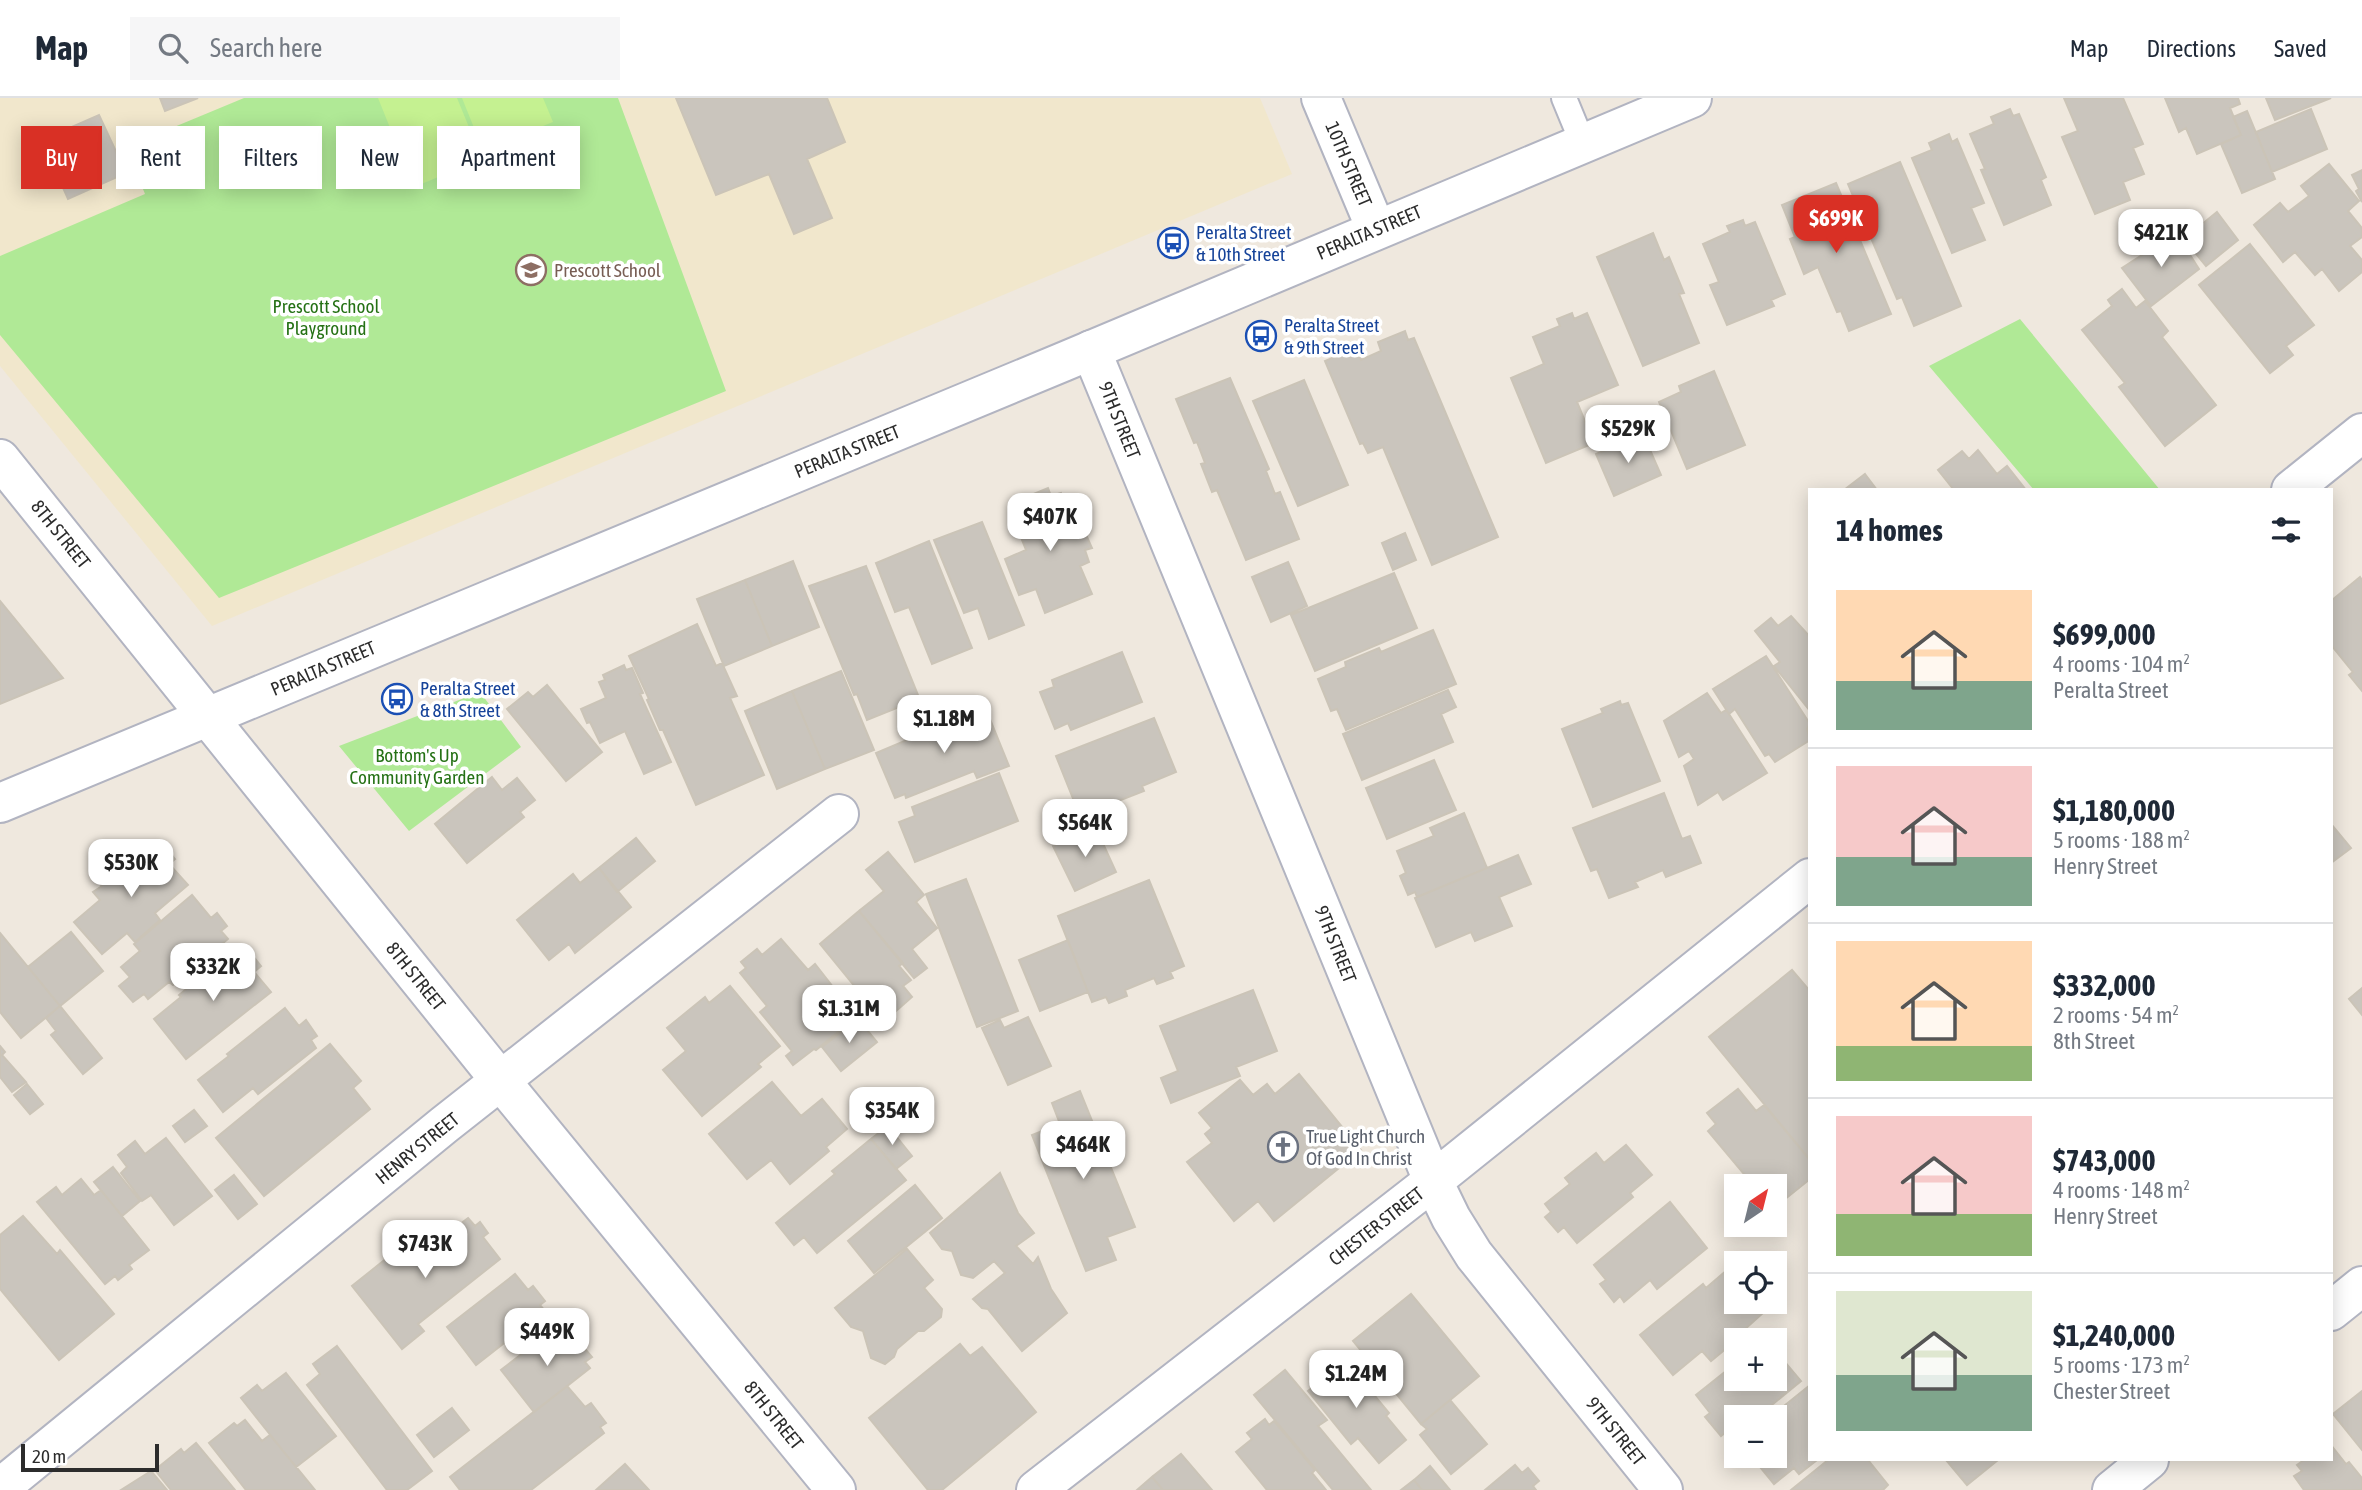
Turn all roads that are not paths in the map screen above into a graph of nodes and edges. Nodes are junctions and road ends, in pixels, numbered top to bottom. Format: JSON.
{"nodes":[{"id":1,"x":1321,"y":98,"type":"edge"},
{"id":2,"x":1564,"y":98,"type":"edge"},
{"id":3,"x":1692,"y":98,"type":"edge"},
{"id":4,"x":1583,"y":144,"type":"junction"},
{"id":5,"x":1376,"y":229,"type":"junction"},
{"id":6,"x":1091,"y":350,"type":"junction"},
{"id":7,"x":2362,"y":433,"type":"edge"},
{"id":8,"x":0,"y":459,"type":"edge"},
{"id":9,"x":2293,"y":488,"type":"edge"},
{"id":10,"x":208,"y":716,"type":"junction"},
{"id":11,"x":0,"y":803,"type":"edge"},
{"id":12,"x":839,"y":814,"type":"dead end"},
{"id":13,"x":1808,"y":880,"type":"edge"},
{"id":14,"x":500,"y":1080,"type":"junction"},
{"id":15,"x":1433,"y":1181,"type":"junction"},
{"id":16,"x":2362,"y":1286,"type":"edge"},
{"id":17,"x":2333,"y":1309,"type":"edge"},
{"id":18,"x":2148,"y":1461,"type":"edge"},
{"id":19,"x":0,"y":1488,"type":"edge"},
{"id":20,"x":836,"y":1490,"type":"edge"},
{"id":21,"x":1036,"y":1490,"type":"edge"},
{"id":22,"x":1663,"y":1490,"type":"edge"},
{"id":23,"x":2112,"y":1490,"type":"edge"}],
"edges":[{"from":1,"to":5,"type":"street","name":"10TH STREET"},
{"from":2,"to":4,"type":"lane"},
{"from":3,"to":4,"type":"street","name":"PERALTA STREET"},
{"from":4,"to":5,"type":"street","name":"PERALTA STREET"},
{"from":5,"to":6,"type":"street","name":"PERALTA STREET"},
{"from":6,"to":10,"type":"street","name":"PERALTA STREET"},
{"from":6,"to":15,"type":"street","name":"9TH STREET"},
{"from":7,"to":9,"type":"street"},
{"from":8,"to":10,"type":"street","name":"8TH STREET"},
{"from":10,"to":11,"type":"street","name":"PERALTA STREET"},
{"from":10,"to":14,"type":"street","name":"8TH STREET"},
{"from":12,"to":14,"type":"street","name":"HENRY STREET"},
{"from":13,"to":15,"type":"street","name":"CHESTER STREET"},
{"from":14,"to":19,"type":"street","name":"HENRY STREET"},
{"from":14,"to":20,"type":"street","name":"8TH STREET"},
{"from":15,"to":21,"type":"street","name":"CHESTER STREET"},
{"from":15,"to":22,"type":"street","name":"9TH STREET"},
{"from":16,"to":17,"type":"street"},
{"from":18,"to":23,"type":"street"}]}
